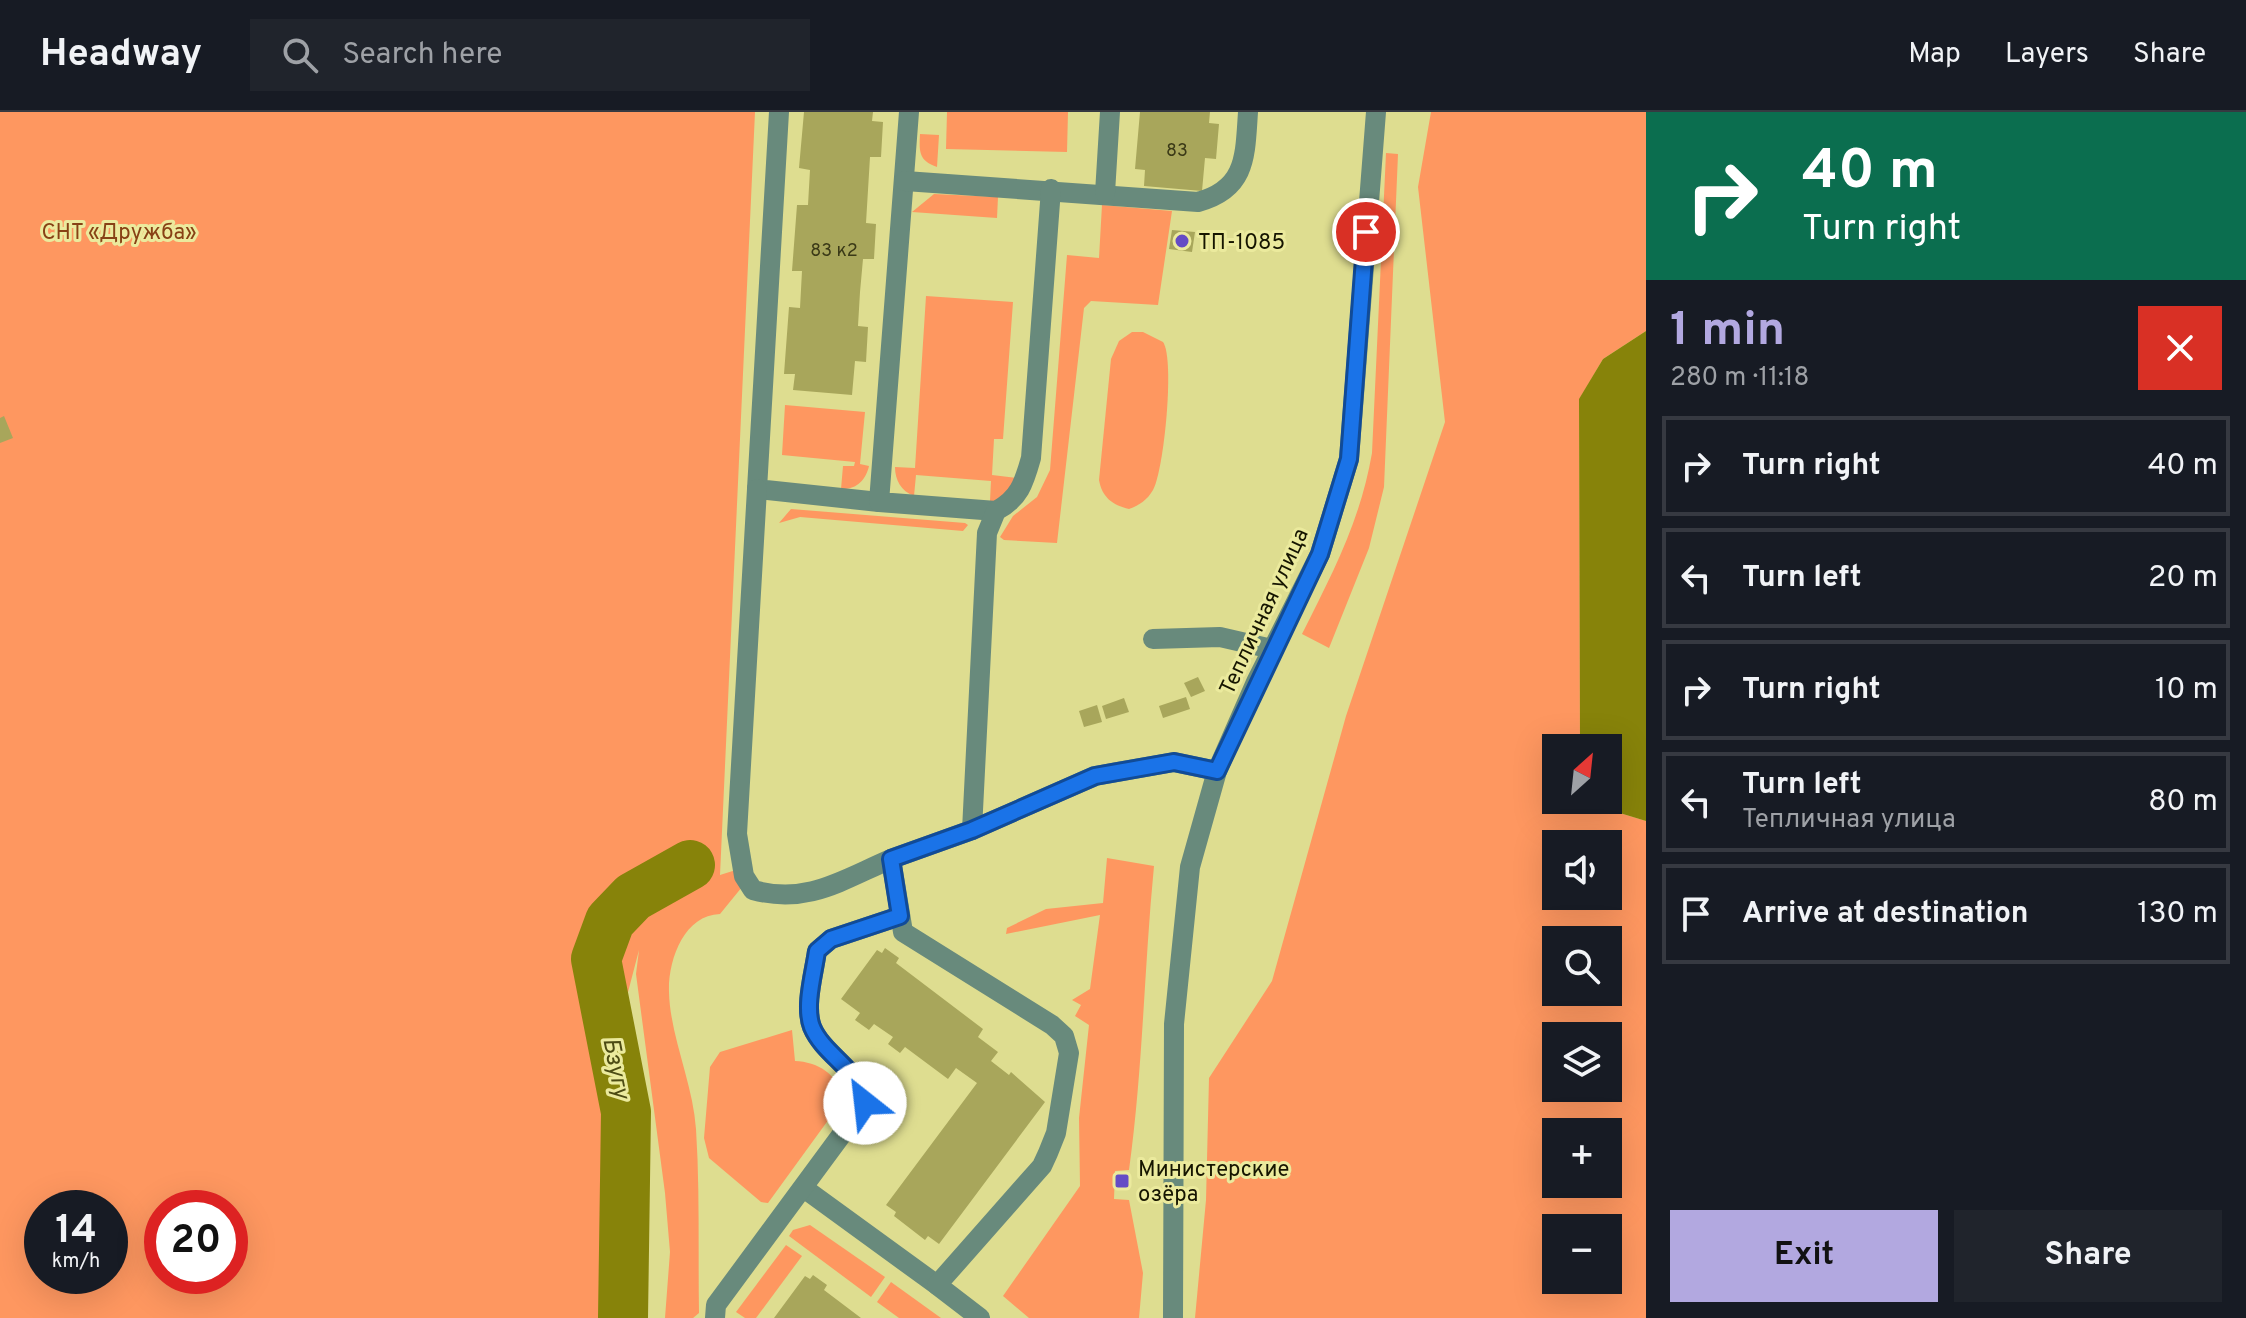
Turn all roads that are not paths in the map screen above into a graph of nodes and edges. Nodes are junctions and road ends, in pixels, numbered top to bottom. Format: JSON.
{"nodes":[{"id":1,"x":779,"y":112,"type":"edge"},
{"id":2,"x":909,"y":112,"type":"edge"},
{"id":3,"x":1110,"y":112,"type":"edge"},
{"id":4,"x":1248,"y":112,"type":"edge"},
{"id":5,"x":1376,"y":112,"type":"edge"},
{"id":6,"x":905,"y":181,"type":"junction"},
{"id":7,"x":1051,"y":189,"type":"junction"},
{"id":8,"x":1105,"y":193,"type":"junction"},
{"id":9,"x":757,"y":489,"type":"junction"},
{"id":10,"x":879,"y":502,"type":"junction"},
{"id":11,"x":996,"y":511,"type":"junction"},
{"id":12,"x":1153,"y":639,"type":"dead end"},
{"id":13,"x":1272,"y":649,"type":"junction"},
{"id":14,"x":1217,"y":771,"type":"junction"},
{"id":15,"x":972,"y":830,"type":"junction"},
{"id":16,"x":891,"y":859,"type":"junction"},
{"id":17,"x":900,"y":916,"type":"junction"},
{"id":18,"x":805,"y":1189,"type":"junction"},
{"id":19,"x":937,"y":1285,"type":"junction"},
{"id":20,"x":715,"y":1318,"type":"edge"},
{"id":21,"x":980,"y":1318,"type":"edge"},
{"id":22,"x":1173,"y":1318,"type":"edge"}],
"edges":[{"from":1,"to":9,"type":"street"},
{"from":2,"to":6,"type":"street"},
{"from":3,"to":8,"type":"street"},
{"from":4,"to":8,"type":"street"},
{"from":5,"to":13,"type":"street","name":"Тепличная улица"},
{"from":6,"to":7,"type":"street"},
{"from":6,"to":10,"type":"street"},
{"from":7,"to":8,"type":"street"},
{"from":7,"to":11,"type":"street"},
{"from":9,"to":10,"type":"street"},
{"from":9,"to":16,"type":"street"},
{"from":10,"to":11,"type":"street"},
{"from":11,"to":15,"type":"street"},
{"from":12,"to":13,"type":"street"},
{"from":13,"to":14,"type":"street","name":"Тепличная улица"},
{"from":14,"to":15,"type":"street"},
{"from":14,"to":22,"type":"street","name":"Тепличная улица"},
{"from":15,"to":16,"type":"street"},
{"from":16,"to":17,"type":"street"},
{"from":17,"to":18,"type":"street"},
{"from":17,"to":19,"type":"street"},
{"from":18,"to":19,"type":"street"},
{"from":18,"to":20,"type":"street"},
{"from":19,"to":21,"type":"street"}]}
